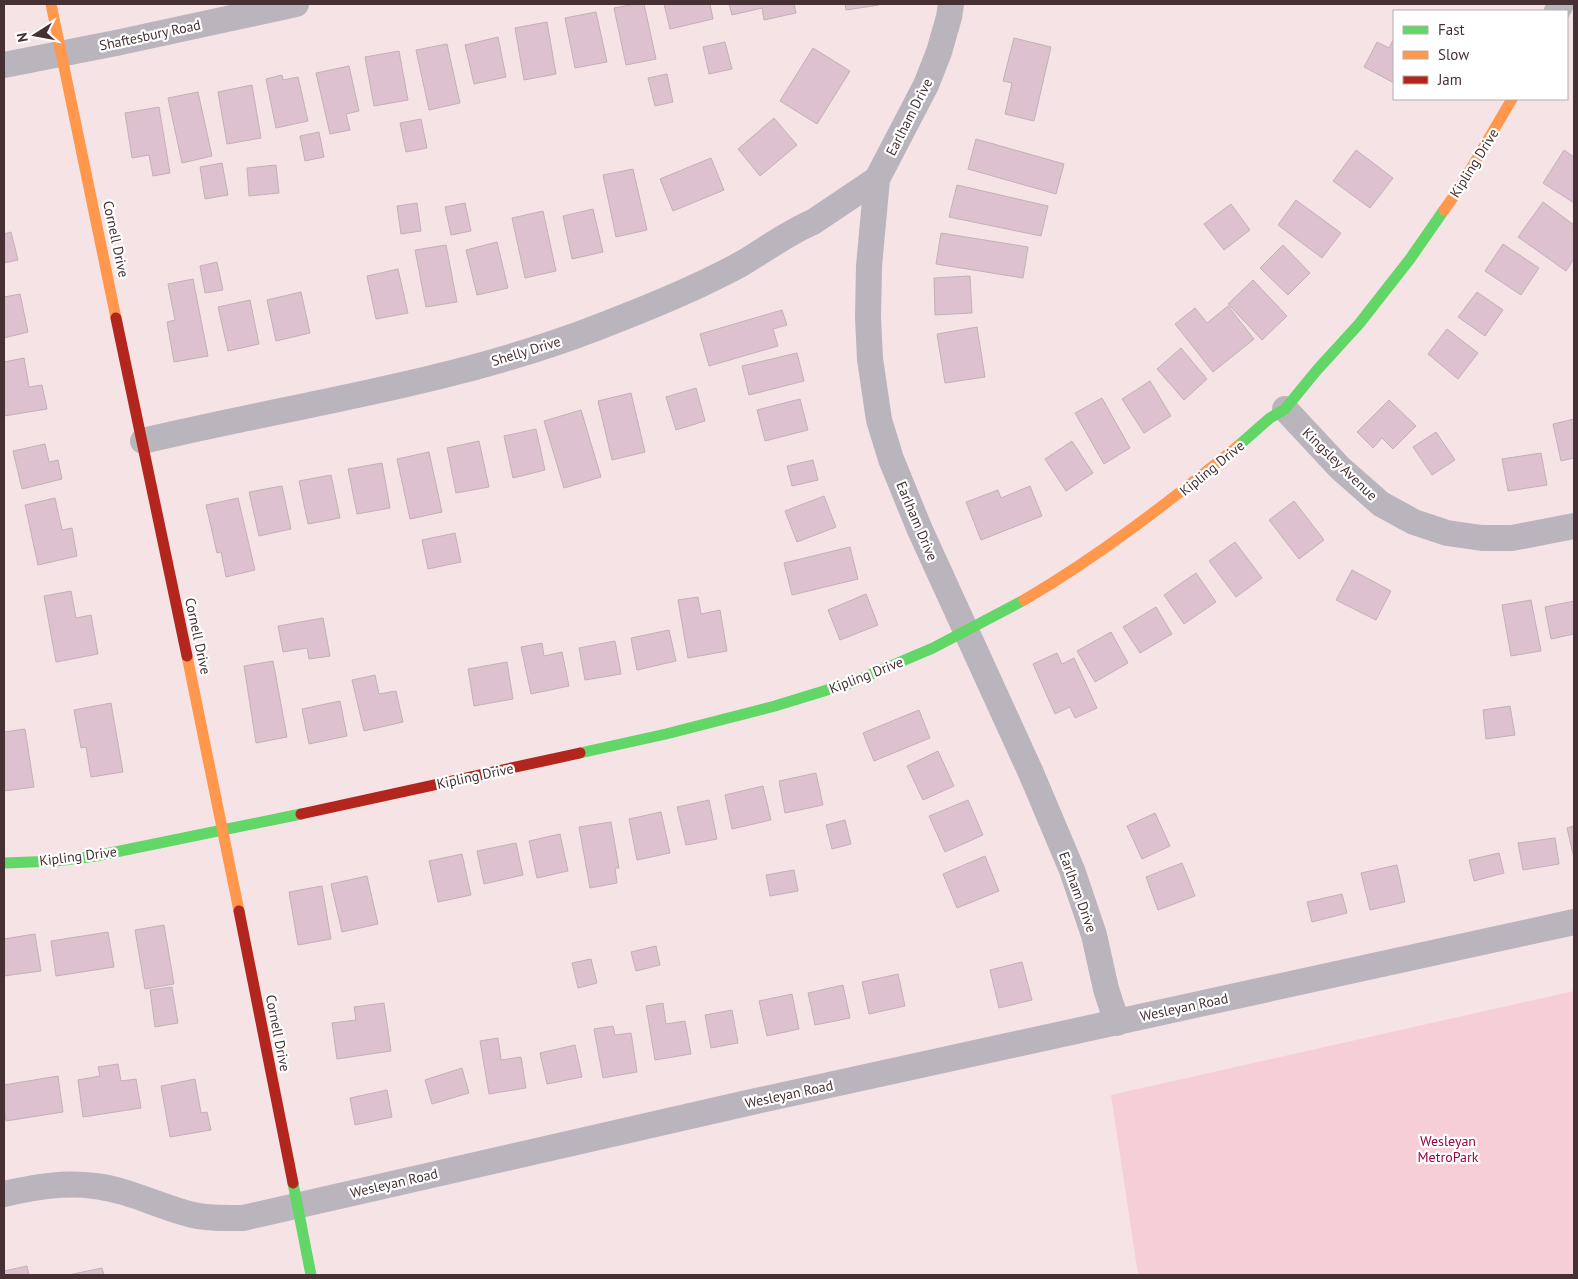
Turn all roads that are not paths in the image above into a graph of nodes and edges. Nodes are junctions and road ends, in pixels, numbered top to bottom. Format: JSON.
{"nodes":[{"id":1,"x":51,"y":4,"type":"edge"},
{"id":2,"x":296,"y":4,"type":"edge"},
{"id":3,"x":951,"y":4,"type":"edge"},
{"id":4,"x":61,"y":54,"type":"junction"},
{"id":5,"x":4,"y":65,"type":"edge"},
{"id":6,"x":1511,"y":100,"type":"edge"},
{"id":7,"x":877,"y":179,"type":"junction"},
{"id":8,"x":1285,"y":409,"type":"junction"},
{"id":9,"x":143,"y":441,"type":"junction"},
{"id":10,"x":1574,"y":526,"type":"edge"},
{"id":11,"x":966,"y":630,"type":"junction"},
{"id":12,"x":223,"y":830,"type":"junction"},
{"id":13,"x":4,"y":863,"type":"edge"},
{"id":14,"x":1574,"y":922,"type":"edge"},
{"id":15,"x":1117,"y":1022,"type":"junction"},
{"id":16,"x":4,"y":1194,"type":"edge"},
{"id":17,"x":297,"y":1205,"type":"junction"},
{"id":18,"x":310,"y":1275,"type":"edge"}],
"edges":[{"from":1,"to":4,"type":"street","name":"Cornell Drive"},
{"from":2,"to":4,"type":"street","name":"Shaftesbury Road"},
{"from":3,"to":7,"type":"street","name":"Earlham Drive"},
{"from":4,"to":5,"type":"street","name":"Shaftesbury Road"},
{"from":4,"to":9,"type":"street","name":"Cornell Drive"},
{"from":6,"to":8,"type":"street","name":"Kipling Drive"},
{"from":7,"to":9,"type":"street","name":"Shelly Drive"},
{"from":7,"to":11,"type":"street","name":"Earlham Drive"},
{"from":8,"to":10,"type":"street","name":"Kingsley Avenue"},
{"from":8,"to":11,"type":"street","name":"Kipling Drive"},
{"from":9,"to":12,"type":"street","name":"Cornell Drive"},
{"from":11,"to":12,"type":"street","name":"Kipling Drive"},
{"from":11,"to":15,"type":"street","name":"Earlham Drive"},
{"from":12,"to":13,"type":"street","name":"Kipling Drive"},
{"from":12,"to":17,"type":"street","name":"Cornell Drive"},
{"from":14,"to":15,"type":"street","name":"Wesleyan Road"},
{"from":15,"to":17,"type":"street","name":"Wesleyan Road"},
{"from":16,"to":17,"type":"street","name":"Wesleyan Road"},
{"from":17,"to":18,"type":"street","name":"Cornell Drive"}]}
